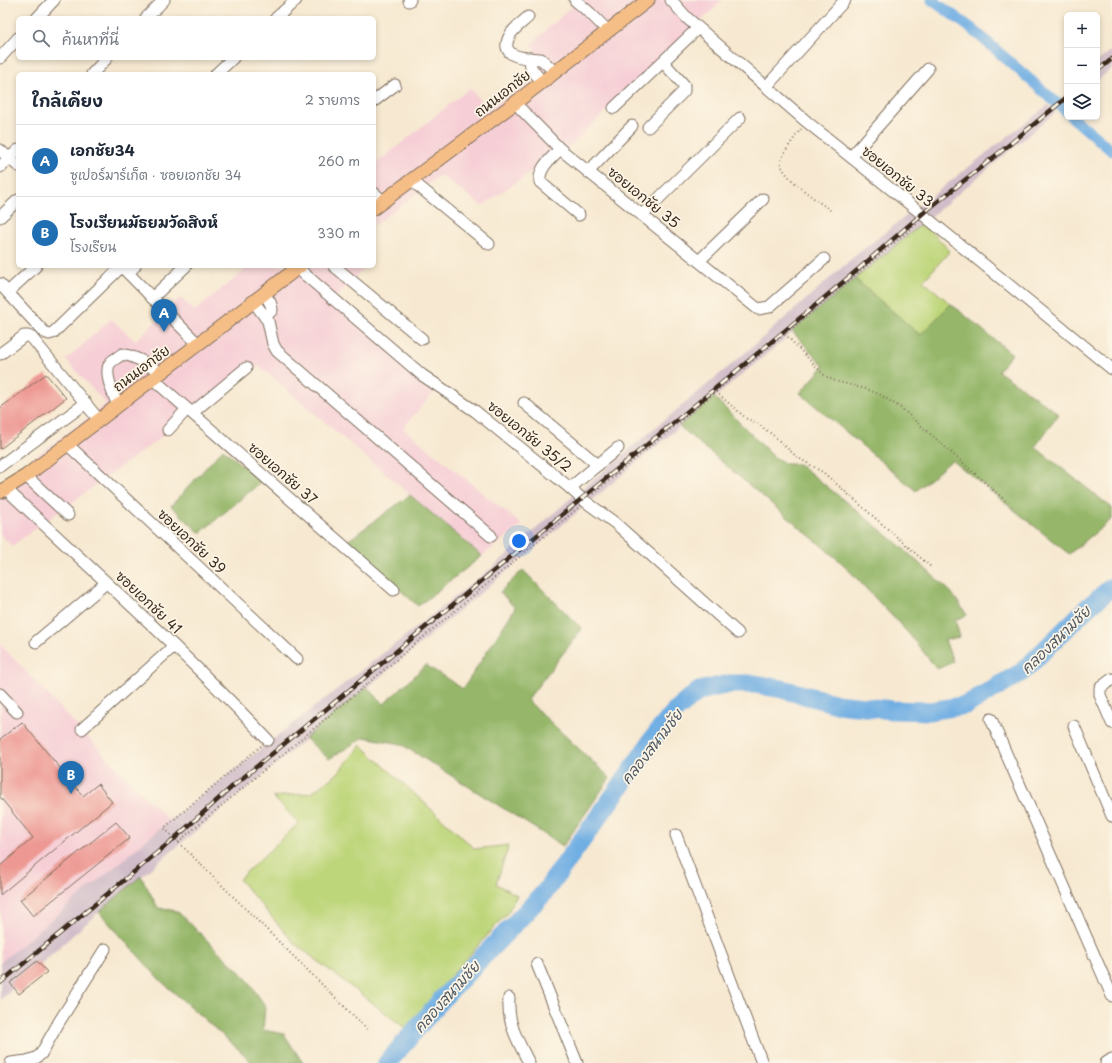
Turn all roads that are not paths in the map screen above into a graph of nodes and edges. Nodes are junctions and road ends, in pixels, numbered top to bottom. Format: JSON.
{"nodes":[{"id":1,"x":54,"y":0,"type":"edge"},
{"id":2,"x":164,"y":0,"type":"edge"},
{"id":3,"x":296,"y":0,"type":"edge"},
{"id":4,"x":575,"y":0,"type":"edge"},
{"id":5,"x":648,"y":0,"type":"edge"},
{"id":6,"x":671,"y":0,"type":"edge"},
{"id":7,"x":845,"y":0,"type":"edge"},
{"id":8,"x":39,"y":16,"type":"edge"},
{"id":9,"x":148,"y":16,"type":"edge"},
{"id":10,"x":278,"y":16,"type":"edge"},
{"id":11,"x":528,"y":17,"type":"dead end"},
{"id":12,"x":698,"y":28,"type":"junction"},
{"id":13,"x":608,"y":32,"type":"junction"},
{"id":14,"x":16,"y":40,"type":"edge"},
{"id":15,"x":0,"y":58,"type":"edge"},
{"id":16,"x":530,"y":58,"type":"junction"},
{"id":17,"x":105,"y":60,"type":"edge"},
{"id":18,"x":231,"y":60,"type":"edge"},
{"id":19,"x":663,"y":62,"type":"junction"},
{"id":20,"x":928,"y":69,"type":"dead end"},
{"id":21,"x":94,"y":72,"type":"edge"},
{"id":22,"x":218,"y":72,"type":"edge"},
{"id":23,"x":555,"y":72,"type":"junction"},
{"id":24,"x":542,"y":82,"type":"junction"},
{"id":25,"x":395,"y":86,"type":"dead end"},
{"id":26,"x":766,"y":87,"type":"junction"},
{"id":27,"x":376,"y":100,"type":"edge"},
{"id":28,"x":515,"y":103,"type":"junction"},
{"id":29,"x":614,"y":108,"type":"dead end"},
{"id":30,"x":740,"y":118,"type":"dead end"},
{"id":31,"x":632,"y":126,"type":"dead end"},
{"id":32,"x":648,"y":127,"type":"dead end"},
{"id":33,"x":560,"y":149,"type":"junction"},
{"id":34,"x":0,"y":150,"type":"edge"},
{"id":35,"x":16,"y":152,"type":"edge"},
{"id":36,"x":851,"y":157,"type":"junction"},
{"id":37,"x":10,"y":158,"type":"junction"},
{"id":38,"x":16,"y":164,"type":"edge"},
{"id":39,"x":0,"y":167,"type":"edge"},
{"id":40,"x":588,"y":172,"type":"junction"},
{"id":41,"x":412,"y":180,"type":"junction"},
{"id":42,"x":763,"y":199,"type":"dead end"},
{"id":43,"x":377,"y":201,"type":"edge"},
{"id":44,"x":16,"y":202,"type":"edge"},
{"id":45,"x":579,"y":215,"type":"dead end"},
{"id":46,"x":642,"y":215,"type":"junction"},
{"id":47,"x":0,"y":217,"type":"edge"},
{"id":48,"x":489,"y":244,"type":"dead end"},
{"id":49,"x":824,"y":259,"type":"dead end"},
{"id":50,"x":699,"y":261,"type":"junction"},
{"id":51,"x":33,"y":268,"type":"edge"},
{"id":52,"x":126,"y":268,"type":"edge"},
{"id":53,"x":184,"y":268,"type":"edge"},
{"id":54,"x":297,"y":268,"type":"edge"},
{"id":55,"x":299,"y":268,"type":"edge"},
{"id":56,"x":336,"y":268,"type":"edge"},
{"id":57,"x":4,"y":288,"type":"edge"},
{"id":58,"x":152,"y":298,"type":"junction"},
{"id":59,"x":259,"y":298,"type":"junction"},
{"id":60,"x":422,"y":338,"type":"dead end"},
{"id":61,"x":198,"y":344,"type":"junction"},
{"id":62,"x":0,"y":354,"type":"edge"},
{"id":63,"x":246,"y":368,"type":"dead end"},
{"id":64,"x":1112,"y":369,"type":"edge"},
{"id":65,"x":157,"y":376,"type":"junction"},
{"id":66,"x":86,"y":404,"type":"junction"},
{"id":67,"x":524,"y":404,"type":"dead end"},
{"id":68,"x":118,"y":406,"type":"junction"},
{"id":69,"x":189,"y":411,"type":"junction"},
{"id":70,"x":99,"y":420,"type":"junction"},
{"id":71,"x":168,"y":430,"type":"dead end"},
{"id":72,"x":67,"y":444,"type":"junction"},
{"id":73,"x":618,"y":448,"type":"dead end"},
{"id":74,"x":598,"y":465,"type":"junction"},
{"id":75,"x":0,"y":466,"type":"edge"},
{"id":76,"x":26,"y":476,"type":"junction"},
{"id":77,"x":570,"y":488,"type":"junction"},
{"id":78,"x":3,"y":491,"type":"edge"},
{"id":79,"x":68,"y":515,"type":"dead end"},
{"id":80,"x":491,"y":536,"type":"dead end"},
{"id":81,"x":106,"y":583,"type":"junction"},
{"id":82,"x":394,"y":590,"type":"dead end"},
{"id":83,"x":738,"y":633,"type":"dead end"},
{"id":84,"x":36,"y":642,"type":"dead end"},
{"id":85,"x":174,"y":646,"type":"junction"},
{"id":86,"x":297,"y":659,"type":"dead end"},
{"id":87,"x":1112,"y":679,"type":"edge"},
{"id":88,"x":0,"y":694,"type":"edge"},
{"id":89,"x":17,"y":712,"type":"dead end"},
{"id":90,"x":991,"y":719,"type":"dead end"},
{"id":91,"x":1112,"y":723,"type":"edge"},
{"id":92,"x":1074,"y":726,"type":"dead end"},
{"id":93,"x":82,"y":729,"type":"dead end"},
{"id":94,"x":268,"y":740,"type":"road end"},
{"id":95,"x":1112,"y":816,"type":"edge"},
{"id":96,"x":676,"y":835,"type":"dead end"},
{"id":97,"x":105,"y":949,"type":"dead end"},
{"id":98,"x":537,"y":964,"type":"dead end"},
{"id":99,"x":1112,"y":996,"type":"edge"},
{"id":100,"x":509,"y":998,"type":"dead end"},
{"id":101,"x":1112,"y":1059,"type":"edge"},
{"id":102,"x":11,"y":1063,"type":"edge"},
{"id":103,"x":529,"y":1063,"type":"edge"},
{"id":104,"x":578,"y":1063,"type":"edge"},
{"id":105,"x":762,"y":1063,"type":"edge"},
{"id":106,"x":1106,"y":1063,"type":"edge"}],
"edges":[{"from":1,"to":8,"type":"street"},
{"from":2,"to":9,"type":"street"},
{"from":3,"to":10,"type":"street"},
{"from":4,"to":13,"type":"street"},
{"from":5,"to":13,"type":"main road","name":"ถนนเอกชัย"},
{"from":6,"to":12,"type":"street","name":"ซอยเอกชัย 33"},
{"from":7,"to":26,"type":"street"},
{"from":11,"to":16,"type":"street"},
{"from":12,"to":19,"type":"street"},
{"from":12,"to":26,"type":"street","name":"ซอยเอกชัย 33"},
{"from":13,"to":23,"type":"main road","name":"ถนนเอกชัย"},
{"from":14,"to":15,"type":"street"},
{"from":16,"to":23,"type":"street"},
{"from":16,"to":24,"type":"street"},
{"from":17,"to":21,"type":"street"},
{"from":18,"to":22,"type":"street"},
{"from":19,"to":29,"type":"street"},
{"from":19,"to":32,"type":"street"},
{"from":20,"to":36,"type":"street"},
{"from":23,"to":24,"type":"main road","name":"ถนนเอกชัย"},
{"from":24,"to":28,"type":"main road","name":"ถนนเอกชัย"},
{"from":25,"to":27,"type":"street"},
{"from":26,"to":36,"type":"street","name":"ซอยเอกชัย 33"},
{"from":28,"to":33,"type":"street","name":"ซอยเอกชัย 35"},
{"from":28,"to":41,"type":"main road","name":"ถนนเอกชัย"},
{"from":30,"to":46,"type":"street"},
{"from":31,"to":40,"type":"street"},
{"from":33,"to":40,"type":"street","name":"ซอยเอกชัย 35"},
{"from":33,"to":45,"type":"street"},
{"from":34,"to":37,"type":"street"},
{"from":35,"to":37,"type":"street"},
{"from":36,"to":64,"type":"street","name":"ซอยเอกชัย 33"},
{"from":37,"to":38,"type":"street"},
{"from":37,"to":39,"type":"street"},
{"from":40,"to":46,"type":"street","name":"ซอยเอกชัย 35"},
{"from":41,"to":43,"type":"main road","name":"ถนนเอกชัย"},
{"from":41,"to":48,"type":"street"},
{"from":42,"to":50,"type":"street"},
{"from":44,"to":47,"type":"street"},
{"from":46,"to":50,"type":"street","name":"ซอยเอกชัย 35"},
{"from":49,"to":50,"type":"street","name":"ซอยเอกชัย 35"},
{"from":51,"to":57,"type":"street"},
{"from":52,"to":57,"type":"street"},
{"from":52,"to":58,"type":"street"},
{"from":53,"to":58,"type":"street"},
{"from":54,"to":59,"type":"main road","name":"ถนนเอกชัย"},
{"from":55,"to":77,"type":"street","name":"ซอยเอกชัย 35/2"},
{"from":56,"to":60,"type":"street"},
{"from":58,"to":61,"type":"street"},
{"from":59,"to":61,"type":"main road","name":"ถนนเอกชัย"},
{"from":59,"to":80,"type":"street"},
{"from":61,"to":65,"type":"main road","name":"ถนนเอกชัย"},
{"from":62,"to":66,"type":"street"},
{"from":63,"to":69,"type":"street"},
{"from":65,"to":68,"type":"main road","name":"ถนนเอกชัย"},
{"from":65,"to":68,"type":"street","name":"ซอยเอกชัย 37"},
{"from":65,"to":69,"type":"street","name":"ซอยเอกชัย 37"},
{"from":66,"to":70,"type":"street"},
{"from":66,"to":75,"type":"street"},
{"from":67,"to":74,"type":"street"},
{"from":68,"to":70,"type":"main road","name":"ถนนเอกชัย"},
{"from":69,"to":71,"type":"street"},
{"from":69,"to":82,"type":"street","name":"ซอยเอกชัย 37"},
{"from":70,"to":72,"type":"main road","name":"ถนนเอกชัย"},
{"from":72,"to":76,"type":"main road","name":"ถนนเอกชัย"},
{"from":72,"to":86,"type":"street","name":"ซอยเอกชัย 39"},
{"from":73,"to":74,"type":"street"},
{"from":74,"to":77,"type":"street"},
{"from":76,"to":78,"type":"main road","name":"ถนนเอกชัย"},
{"from":76,"to":79,"type":"street"},
{"from":77,"to":83,"type":"street","name":"ซอยเอกชัย 35/2"},
{"from":78,"to":81,"type":"street","name":"ซอยเอกชัย 41"},
{"from":81,"to":84,"type":"street"},
{"from":81,"to":85,"type":"street","name":"ซอยเอกชัย 41"},
{"from":85,"to":93,"type":"street"},
{"from":85,"to":94,"type":"street","name":"ซอยเอกชัย 41"},
{"from":87,"to":91,"type":"street"},
{"from":88,"to":89,"type":"street"},
{"from":90,"to":99,"type":"street"},
{"from":92,"to":95,"type":"street"},
{"from":96,"to":105,"type":"street"},
{"from":97,"to":102,"type":"street"},
{"from":98,"to":104,"type":"street"},
{"from":100,"to":103,"type":"street"},
{"from":101,"to":106,"type":"street"}]}
